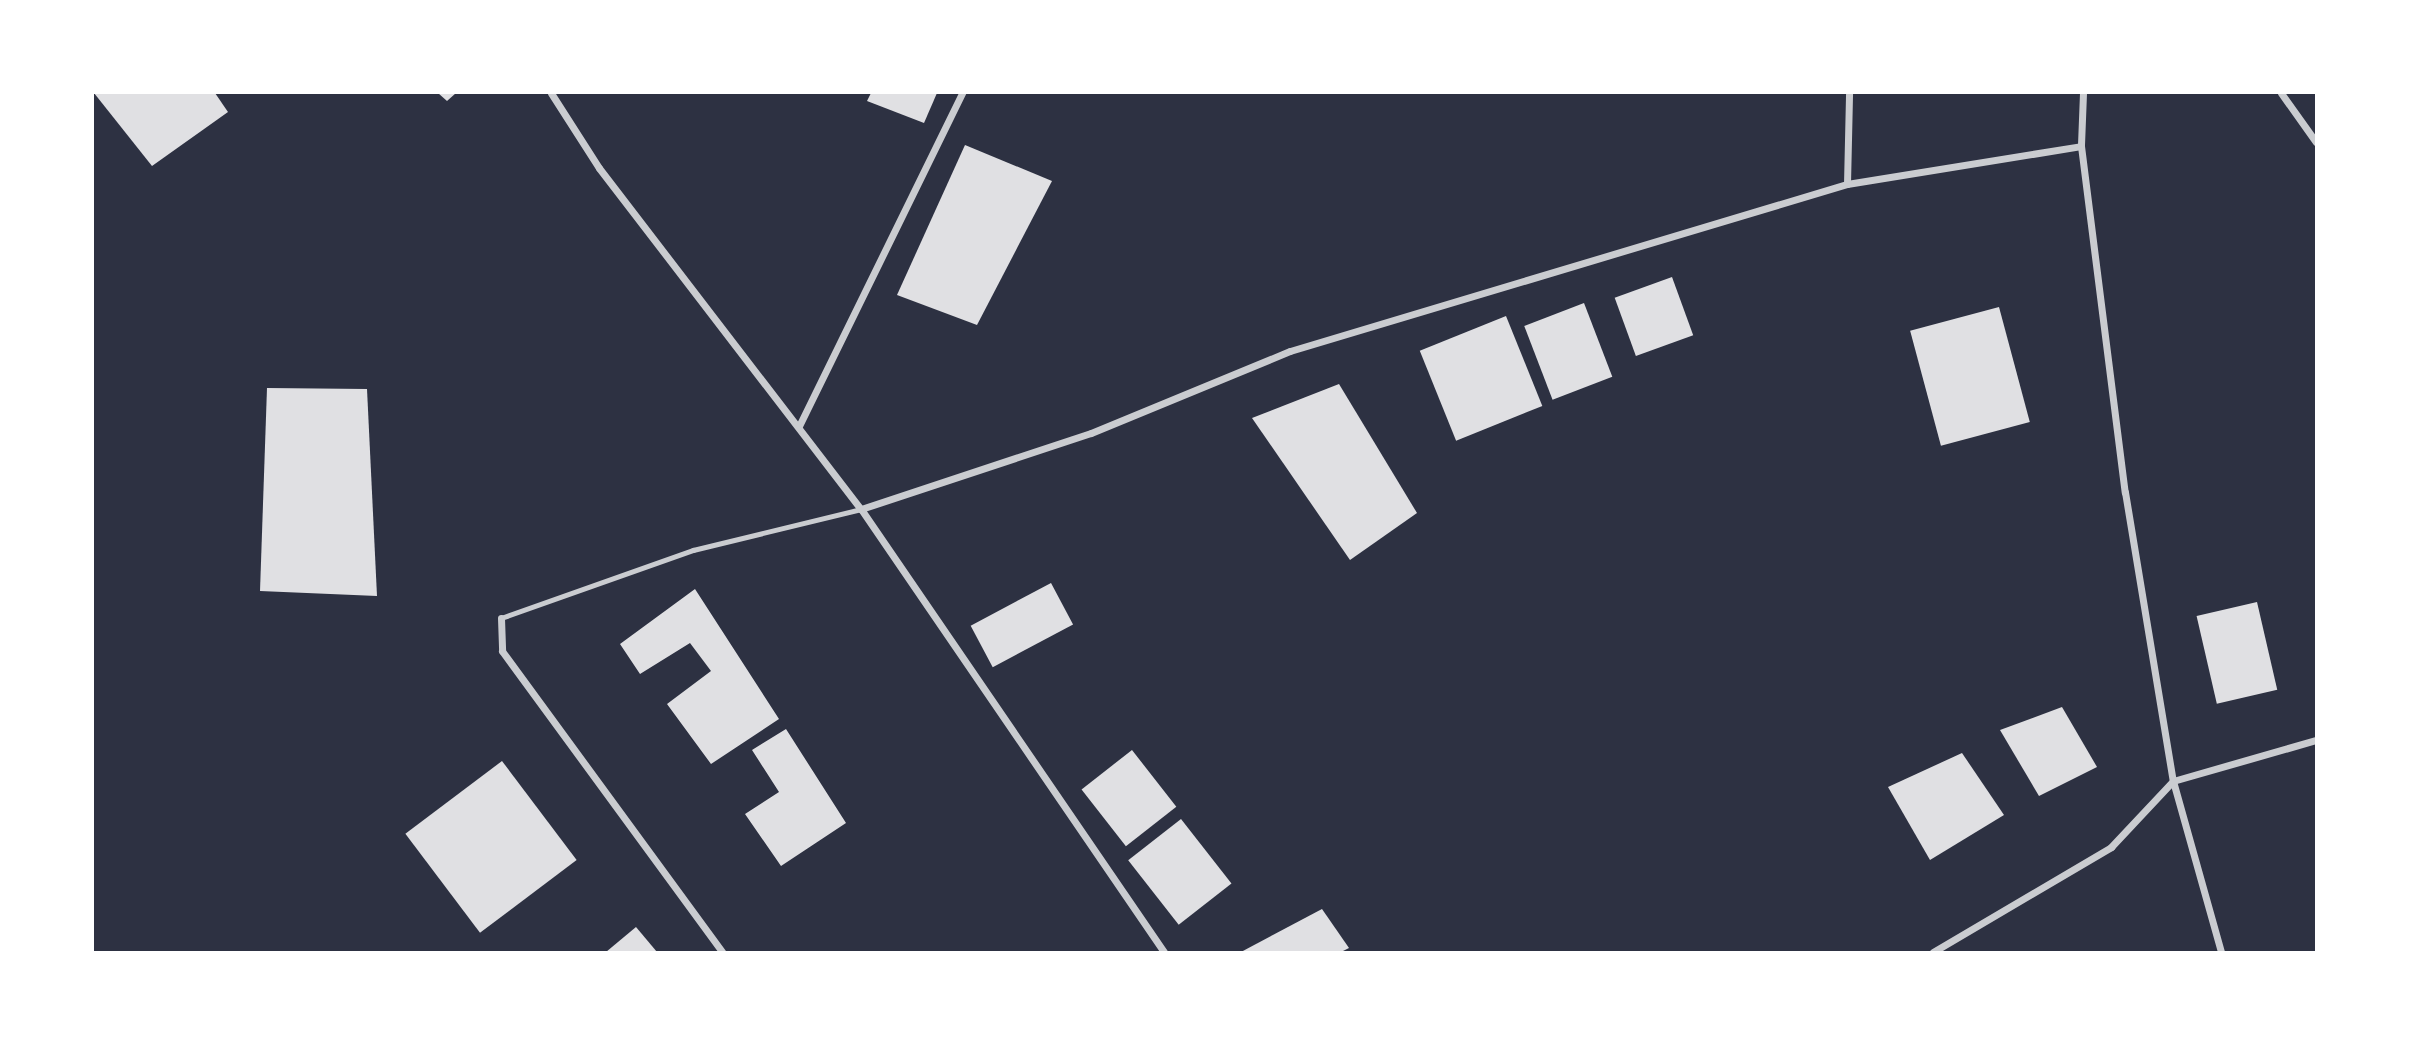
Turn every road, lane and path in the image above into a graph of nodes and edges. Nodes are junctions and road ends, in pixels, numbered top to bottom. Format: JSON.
{"nodes":[{"id":1,"x":551,"y":93,"type":"edge"},
{"id":2,"x":962,"y":93,"type":"edge"},
{"id":3,"x":1849,"y":93,"type":"edge"},
{"id":4,"x":2083,"y":93,"type":"edge"},
{"id":5,"x":2281,"y":93,"type":"edge"},
{"id":6,"x":2316,"y":142,"type":"edge"},
{"id":7,"x":2081,"y":146,"type":"junction"},
{"id":8,"x":1847,"y":184,"type":"junction"},
{"id":9,"x":799,"y":426,"type":"junction"},
{"id":10,"x":861,"y":509,"type":"junction"},
{"id":11,"x":500,"y":618,"type":"joint"},
{"id":12,"x":2316,"y":740,"type":"edge"},
{"id":13,"x":2173,"y":781,"type":"junction"},
{"id":14,"x":722,"y":952,"type":"edge"},
{"id":15,"x":1164,"y":952,"type":"edge"},
{"id":16,"x":1933,"y":952,"type":"edge"},
{"id":17,"x":2221,"y":952,"type":"edge"}],
"edges":[{"from":1,"to":9,"type":"street"},
{"from":2,"to":9,"type":"street"},
{"from":3,"to":8,"type":"street"},
{"from":4,"to":7,"type":"street"},
{"from":5,"to":6,"type":"street"},
{"from":7,"to":8,"type":"street"},
{"from":7,"to":13,"type":"street"},
{"from":8,"to":10,"type":"street"},
{"from":9,"to":10,"type":"street"},
{"from":10,"to":11,"type":"lane"},
{"from":10,"to":15,"type":"street"},
{"from":11,"to":14,"type":"street"},
{"from":12,"to":13,"type":"street"},
{"from":13,"to":16,"type":"street"},
{"from":13,"to":17,"type":"street"}]}
